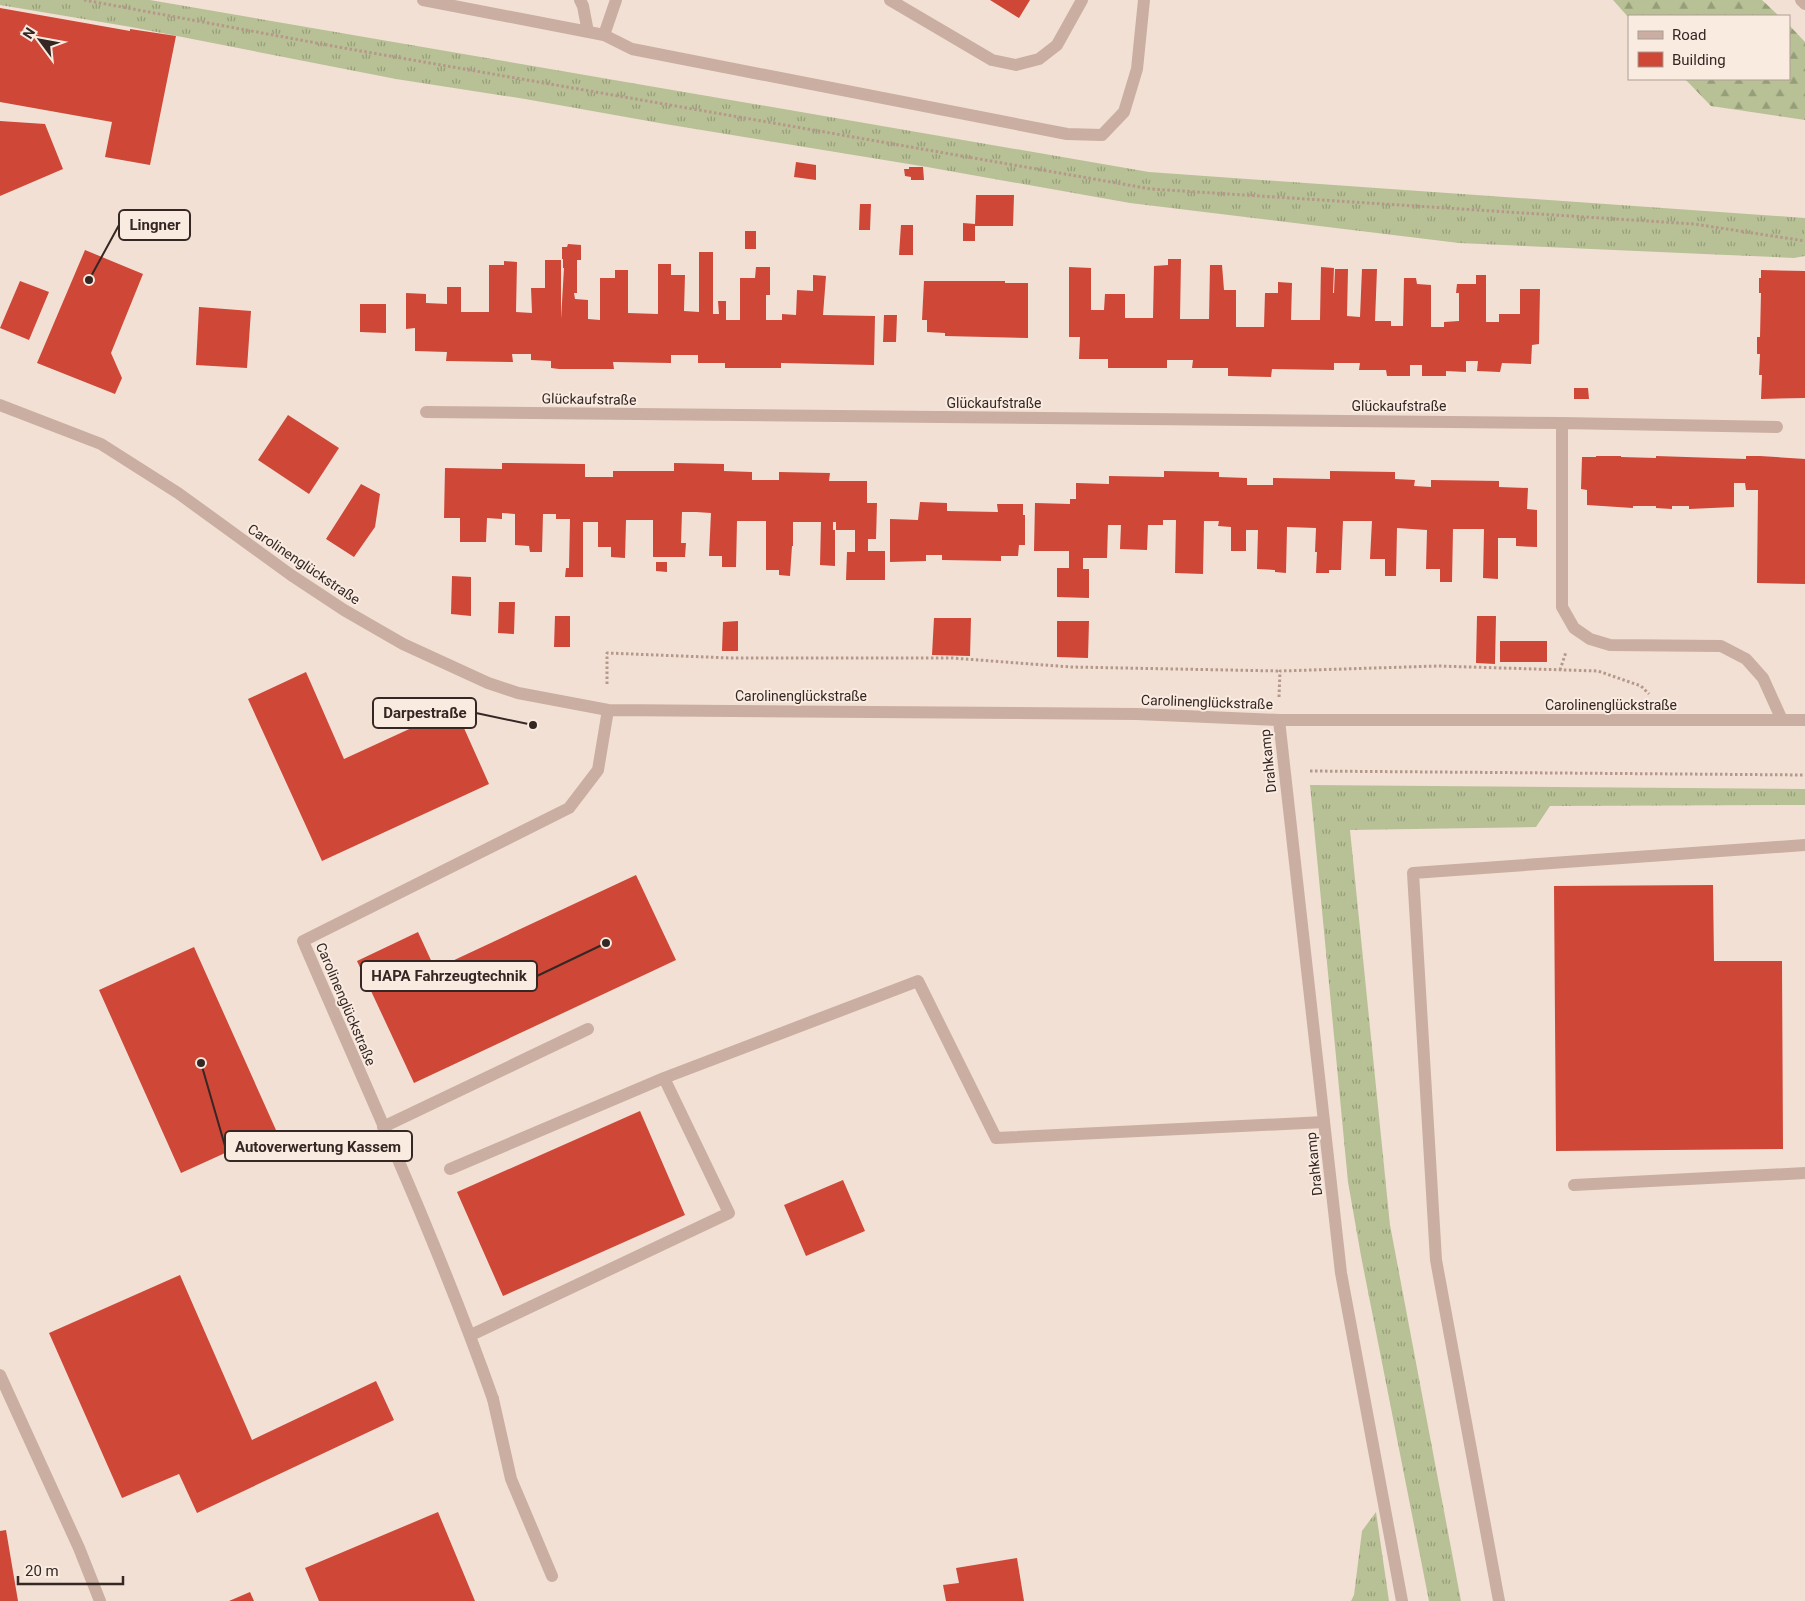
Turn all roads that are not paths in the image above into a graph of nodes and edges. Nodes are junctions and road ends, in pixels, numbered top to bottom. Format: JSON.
{"nodes":[{"id":1,"x":422,"y":0,"type":"edge"},
{"id":2,"x":580,"y":0,"type":"edge"},
{"id":3,"x":616,"y":0,"type":"edge"},
{"id":4,"x":890,"y":0,"type":"edge"},
{"id":5,"x":1082,"y":0,"type":"edge"},
{"id":6,"x":1144,"y":0,"type":"edge"},
{"id":7,"x":1801,"y":0,"type":"edge"},
{"id":8,"x":1805,"y":4,"type":"edge"},
{"id":9,"x":588,"y":32,"type":"junction"},
{"id":10,"x":604,"y":35,"type":"junction"},
{"id":11,"x":0,"y":404,"type":"edge"},
{"id":12,"x":426,"y":412,"type":"dead end"},
{"id":13,"x":1562,"y":423,"type":"junction"},
{"id":14,"x":1777,"y":427,"type":"dead end"},
{"id":15,"x":608,"y":710,"type":"junction"},
{"id":16,"x":1279,"y":720,"type":"junction"},
{"id":17,"x":1782,"y":720,"type":"junction"},
{"id":18,"x":1805,"y":720,"type":"edge"},
{"id":19,"x":1805,"y":845,"type":"edge"},
{"id":20,"x":588,"y":1028,"type":"dead end"},
{"id":21,"x":664,"y":1078,"type":"junction"},
{"id":22,"x":1324,"y":1122,"type":"junction"},
{"id":23,"x":383,"y":1127,"type":"junction"},
{"id":24,"x":450,"y":1168,"type":"dead end"},
{"id":25,"x":1805,"y":1173,"type":"edge"},
{"id":26,"x":1574,"y":1185,"type":"dead end"},
{"id":27,"x":471,"y":1336,"type":"junction"},
{"id":28,"x":0,"y":1375,"type":"edge"},
{"id":29,"x":552,"y":1576,"type":"dead end"},
{"id":30,"x":100,"y":1601,"type":"edge"},
{"id":31,"x":1402,"y":1601,"type":"edge"},
{"id":32,"x":1499,"y":1601,"type":"edge"}],
"edges":[{"from":1,"to":9,"type":"street"},
{"from":2,"to":9,"type":"street"},
{"from":3,"to":10,"type":"street"},
{"from":4,"to":5,"type":"street"},
{"from":6,"to":10,"type":"street"},
{"from":7,"to":8,"type":"street"},
{"from":9,"to":10,"type":"street"},
{"from":11,"to":15,"type":"street","name":"Carolinenglückstraße"},
{"from":12,"to":13,"type":"street","name":"Glückaufstraße"},
{"from":13,"to":14,"type":"street","name":"Glückaufstraße"},
{"from":13,"to":17,"type":"street"},
{"from":15,"to":16,"type":"street","name":"Carolinenglückstraße"},
{"from":15,"to":23,"type":"street","name":"Carolinenglückstraße"},
{"from":16,"to":17,"type":"street","name":"Carolinenglückstraße"},
{"from":16,"to":22,"type":"street","name":"Drahkamp"},
{"from":17,"to":18,"type":"street","name":"Carolinenglückstraße"},
{"from":19,"to":32,"type":"street"},
{"from":20,"to":23,"type":"street"},
{"from":21,"to":22,"type":"street"},
{"from":21,"to":24,"type":"street"},
{"from":21,"to":27,"type":"street"},
{"from":22,"to":31,"type":"street","name":"Drahkamp"},
{"from":23,"to":27,"type":"street","name":"Carolinenglückstraße"},
{"from":25,"to":26,"type":"street"},
{"from":27,"to":29,"type":"street","name":"Carolinenglückstraße"},
{"from":28,"to":30,"type":"street"}]}
